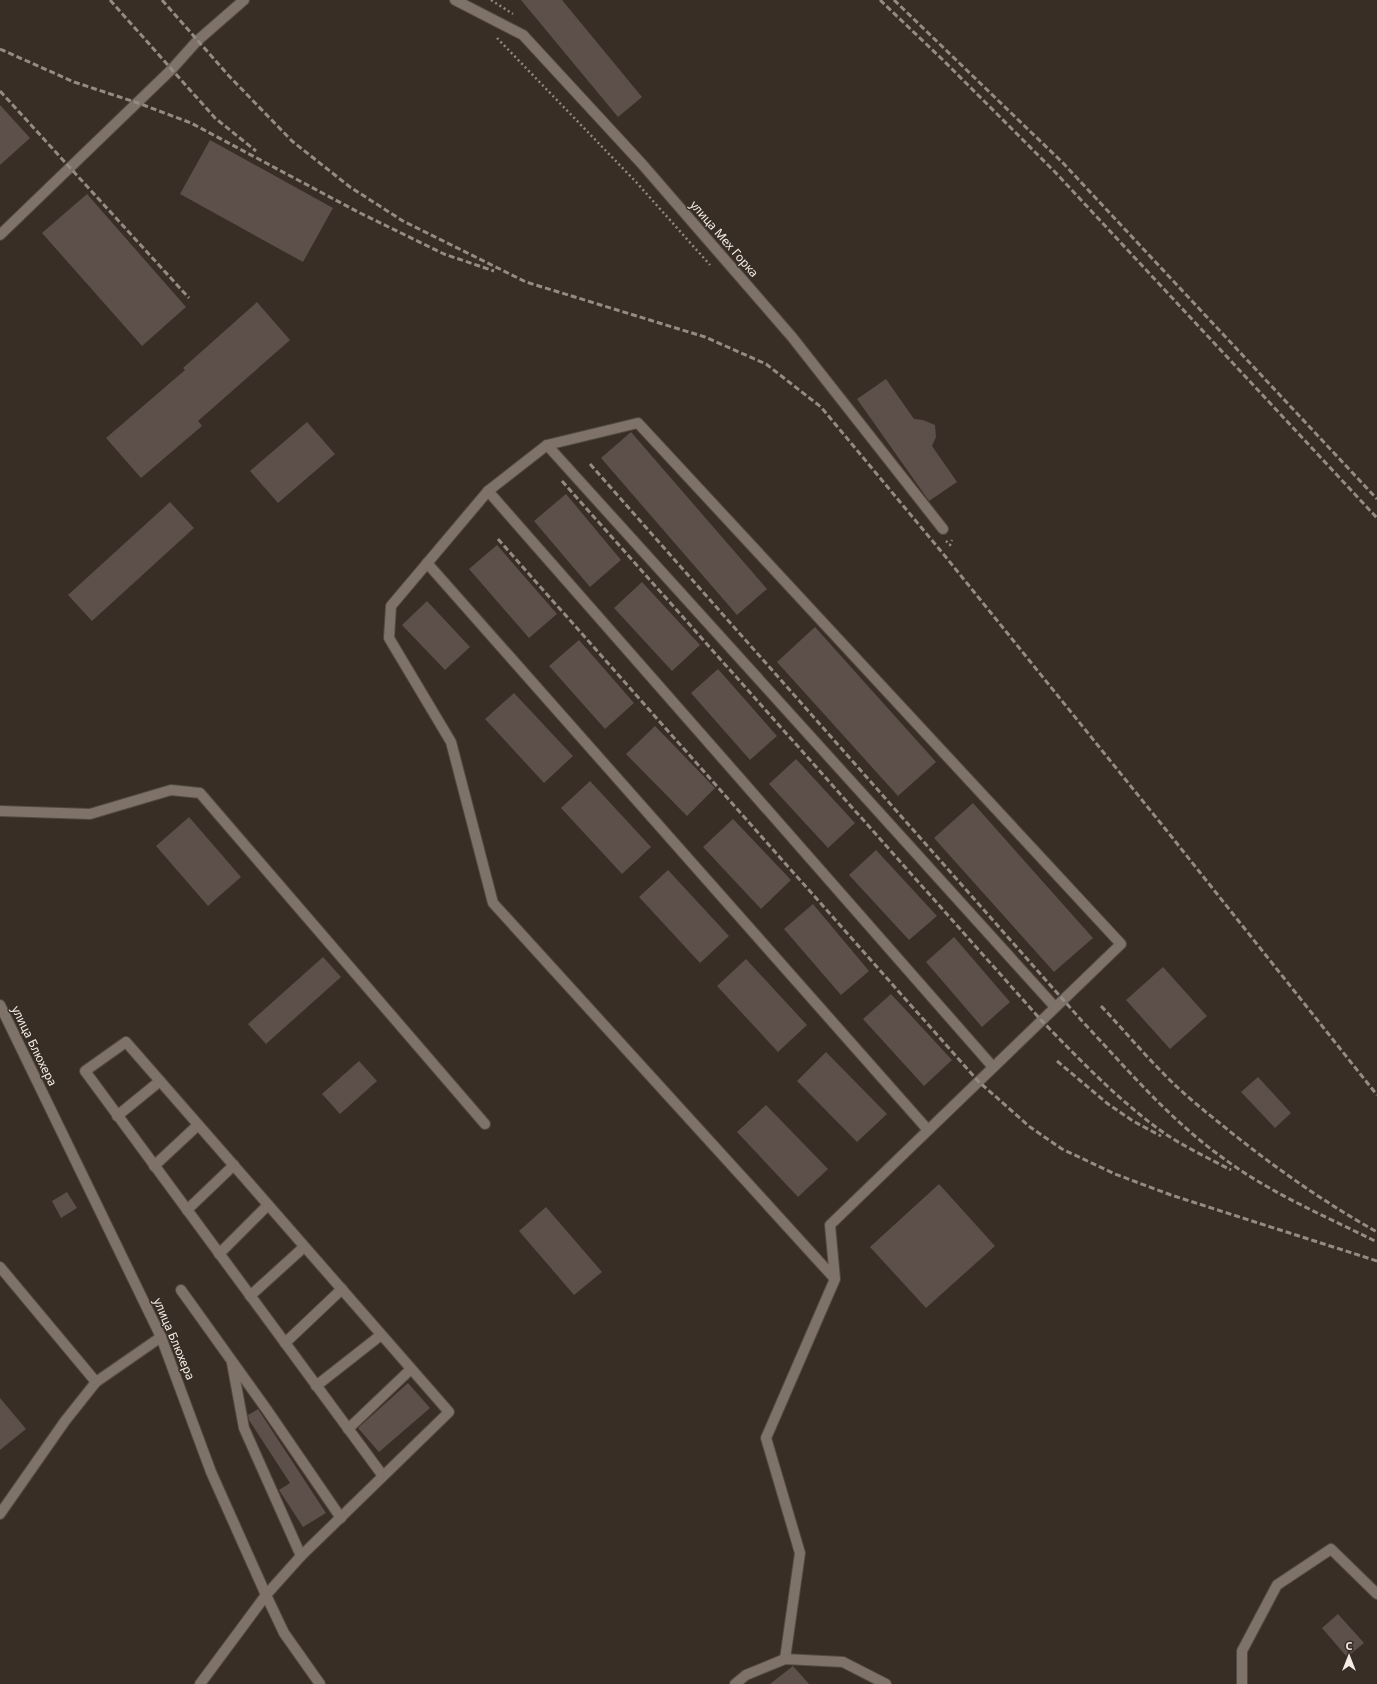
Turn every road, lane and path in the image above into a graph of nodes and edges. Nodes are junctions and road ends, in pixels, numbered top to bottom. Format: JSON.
{"nodes":[{"id":1,"x":244,"y":0,"type":"edge"},
{"id":2,"x":454,"y":0,"type":"edge"},
{"id":3,"x":0,"y":235,"type":"edge"},
{"id":4,"x":547,"y":445,"type":"junction"},
{"id":5,"x":488,"y":491,"type":"junction"},
{"id":6,"x":944,"y":529,"type":"dead end"},
{"id":7,"x":426,"y":564,"type":"junction"},
{"id":8,"x":0,"y":811,"type":"edge"},
{"id":9,"x":0,"y":1005,"type":"edge"},
{"id":10,"x":1055,"y":1007,"type":"junction"},
{"id":11,"x":993,"y":1067,"type":"junction"},
{"id":12,"x":160,"y":1081,"type":"junction"},
{"id":13,"x":118,"y":1116,"type":"junction"},
{"id":14,"x":485,"y":1124,"type":"dead end"},
{"id":15,"x":198,"y":1125,"type":"junction"},
{"id":16,"x":928,"y":1130,"type":"junction"},
{"id":17,"x":154,"y":1166,"type":"junction"},
{"id":18,"x":234,"y":1166,"type":"junction"},
{"id":19,"x":268,"y":1205,"type":"junction"},
{"id":20,"x":187,"y":1210,"type":"junction"},
{"id":21,"x":304,"y":1247,"type":"junction"},
{"id":22,"x":219,"y":1254,"type":"junction"},
{"id":23,"x":0,"y":1267,"type":"edge"},
{"id":24,"x":835,"y":1279,"type":"junction"},
{"id":25,"x":342,"y":1289,"type":"junction"},
{"id":26,"x":181,"y":1290,"type":"dead end"},
{"id":27,"x":250,"y":1296,"type":"junction"},
{"id":28,"x":381,"y":1335,"type":"junction"},
{"id":29,"x":161,"y":1337,"type":"junction"},
{"id":30,"x":285,"y":1343,"type":"junction"},
{"id":31,"x":232,"y":1361,"type":"junction"},
{"id":32,"x":411,"y":1369,"type":"junction"},
{"id":33,"x":96,"y":1382,"type":"junction"},
{"id":34,"x":316,"y":1386,"type":"junction"},
{"id":35,"x":348,"y":1429,"type":"junction"},
{"id":36,"x":383,"y":1476,"type":"junction"},
{"id":37,"x":0,"y":1514,"type":"edge"},
{"id":38,"x":341,"y":1518,"type":"junction"},
{"id":39,"x":301,"y":1556,"type":"junction"},
{"id":40,"x":1377,"y":1594,"type":"edge"},
{"id":41,"x":266,"y":1595,"type":"junction"},
{"id":42,"x":785,"y":1659,"type":"junction"},
{"id":43,"x":200,"y":1684,"type":"edge"},
{"id":44,"x":320,"y":1684,"type":"edge"},
{"id":45,"x":735,"y":1684,"type":"edge"},
{"id":46,"x":886,"y":1684,"type":"edge"},
{"id":47,"x":1242,"y":1684,"type":"edge"}],
"edges":[{"from":1,"to":3,"type":"street"},
{"from":2,"to":6,"type":"street","name":"улица Мех Горка"},
{"from":4,"to":5,"type":"street"},
{"from":4,"to":10,"type":"street"},
{"from":4,"to":10,"type":"street"},
{"from":5,"to":7,"type":"street"},
{"from":5,"to":11,"type":"street"},
{"from":7,"to":16,"type":"street"},
{"from":7,"to":24,"type":"street"},
{"from":8,"to":14,"type":"street"},
{"from":9,"to":29,"type":"street","name":"улица Блюхера"},
{"from":10,"to":11,"type":"street"},
{"from":11,"to":16,"type":"street"},
{"from":12,"to":13,"type":"street"},
{"from":12,"to":13,"type":"street"},
{"from":12,"to":15,"type":"street"},
{"from":13,"to":17,"type":"street"},
{"from":15,"to":17,"type":"street"},
{"from":15,"to":18,"type":"street"},
{"from":16,"to":24,"type":"street"},
{"from":17,"to":20,"type":"street"},
{"from":18,"to":19,"type":"street"},
{"from":18,"to":20,"type":"street"},
{"from":19,"to":21,"type":"street"},
{"from":19,"to":22,"type":"street"},
{"from":20,"to":22,"type":"street"},
{"from":21,"to":25,"type":"street"},
{"from":21,"to":27,"type":"street"},
{"from":22,"to":27,"type":"street"},
{"from":23,"to":33,"type":"street"},
{"from":24,"to":42,"type":"street"},
{"from":25,"to":28,"type":"street"},
{"from":25,"to":30,"type":"street"},
{"from":26,"to":31,"type":"street"},
{"from":27,"to":30,"type":"street"},
{"from":28,"to":32,"type":"street"},
{"from":28,"to":34,"type":"street"},
{"from":29,"to":33,"type":"street"},
{"from":29,"to":41,"type":"street","name":"улица Блюхера"},
{"from":30,"to":34,"type":"street"},
{"from":31,"to":38,"type":"street"},
{"from":31,"to":39,"type":"street"},
{"from":32,"to":35,"type":"street"},
{"from":32,"to":36,"type":"street"},
{"from":33,"to":37,"type":"street"},
{"from":34,"to":35,"type":"street"},
{"from":35,"to":36,"type":"street"},
{"from":36,"to":38,"type":"street"},
{"from":38,"to":39,"type":"street"},
{"from":39,"to":41,"type":"street"},
{"from":40,"to":47,"type":"street"},
{"from":41,"to":43,"type":"street"},
{"from":41,"to":44,"type":"street","name":"улица Блюхера"},
{"from":42,"to":45,"type":"street"},
{"from":42,"to":46,"type":"street"}]}
